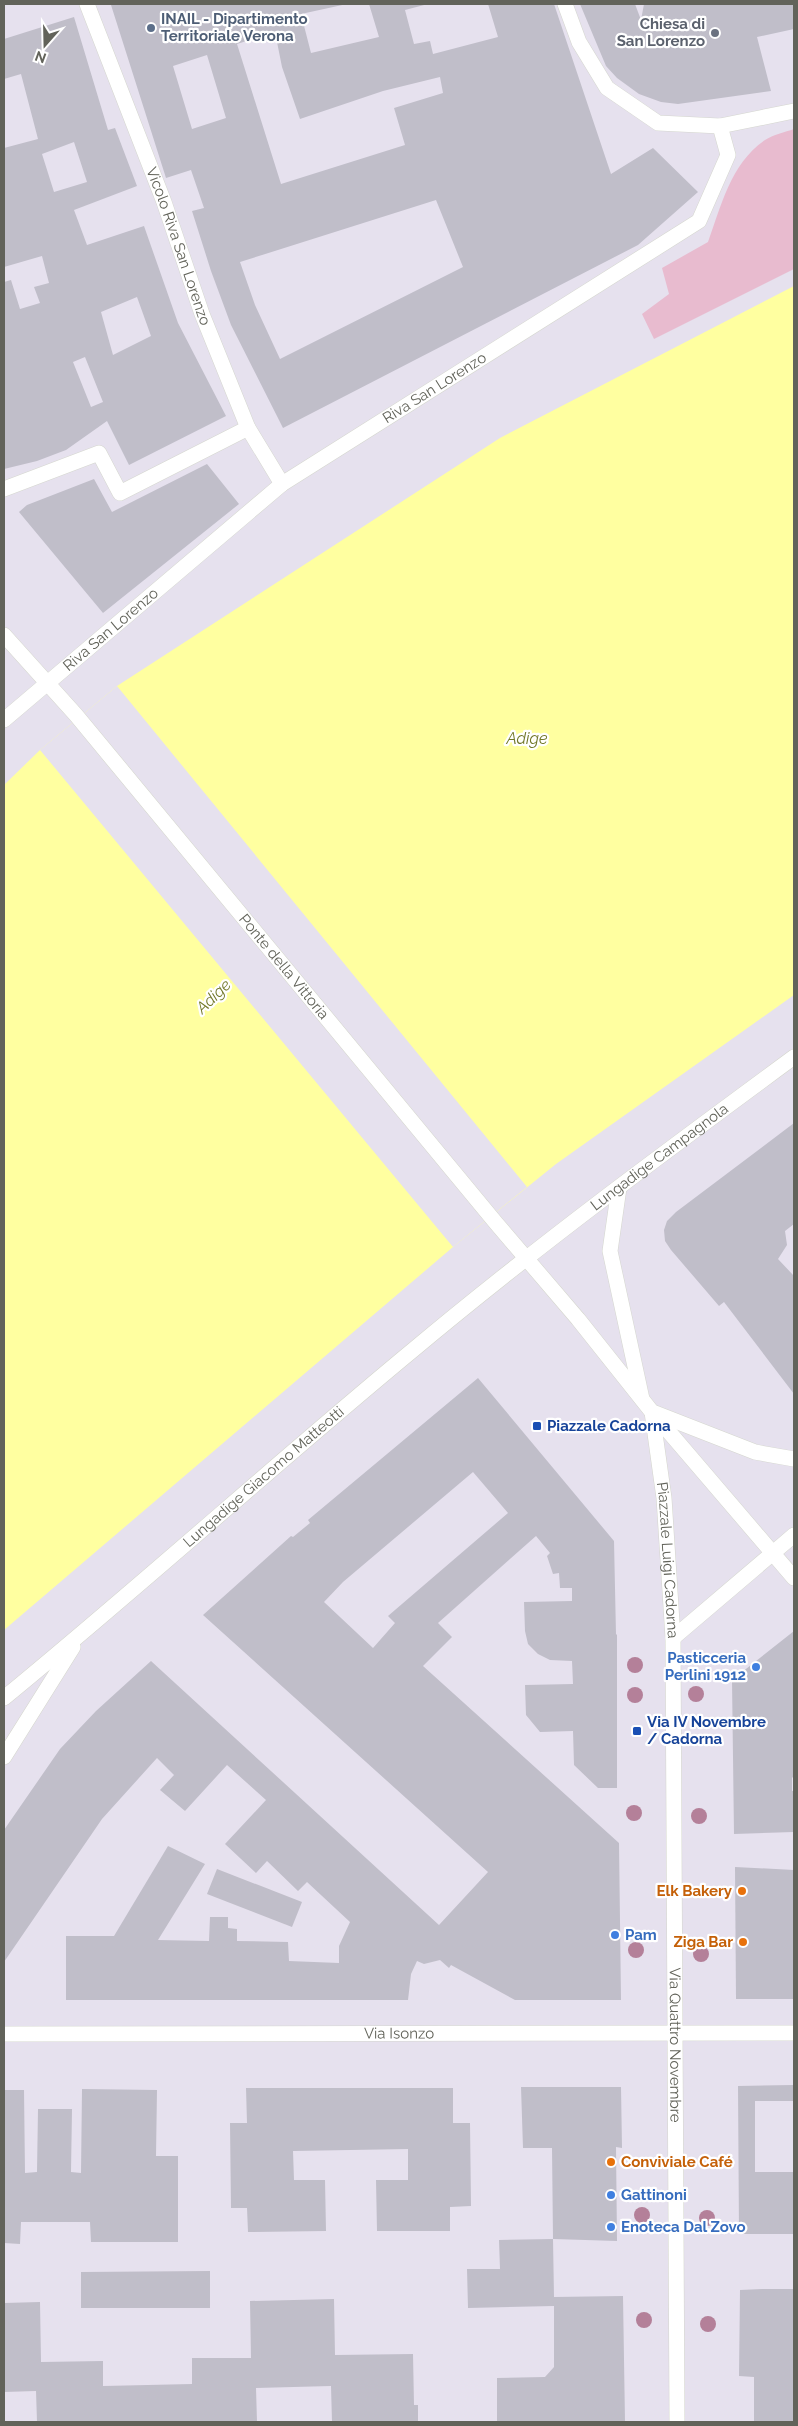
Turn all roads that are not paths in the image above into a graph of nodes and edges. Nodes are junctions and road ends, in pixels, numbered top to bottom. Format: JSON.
{"nodes":[{"id":1,"x":87,"y":4,"type":"edge"},
{"id":2,"x":565,"y":4,"type":"edge"},
{"id":3,"x":794,"y":111,"type":"edge"},
{"id":4,"x":720,"y":126,"type":"junction"},
{"id":5,"x":248,"y":428,"type":"junction"},
{"id":6,"x":282,"y":484,"type":"junction"},
{"id":7,"x":4,"y":489,"type":"edge"},
{"id":8,"x":4,"y":635,"type":"edge"},
{"id":9,"x":45,"y":682,"type":"junction"},
{"id":10,"x":4,"y":720,"type":"edge"},
{"id":11,"x":794,"y":1057,"type":"edge"},
{"id":12,"x":619,"y":1188,"type":"junction"},
{"id":13,"x":526,"y":1259,"type":"junction"},
{"id":14,"x":642,"y":1398,"type":"junction"},
{"id":15,"x":652,"y":1412,"type":"junction"},
{"id":16,"x":794,"y":1459,"type":"edge"},
{"id":17,"x":794,"y":1535,"type":"edge"},
{"id":18,"x":773,"y":1553,"type":"junction"},
{"id":19,"x":794,"y":1578,"type":"edge"},
{"id":20,"x":80,"y":1635,"type":"junction"},
{"id":21,"x":673,"y":1638,"type":"junction"},
{"id":22,"x":4,"y":1698,"type":"edge"},
{"id":23,"x":4,"y":1757,"type":"edge"},
{"id":24,"x":675,"y":2033,"type":"junction"},
{"id":25,"x":794,"y":2033,"type":"edge"},
{"id":26,"x":4,"y":2034,"type":"edge"},
{"id":27,"x":677,"y":2422,"type":"edge"}],
"edges":[{"from":1,"to":5,"type":"street","name":"Vicolo Riva San Lorenzo"},
{"from":2,"to":4,"type":"street"},
{"from":3,"to":4,"type":"street"},
{"from":4,"to":6,"type":"street","name":"Riva San Lorenzo"},
{"from":5,"to":6,"type":"street","name":"Vicolo Riva San Lorenzo"},
{"from":5,"to":7,"type":"street"},
{"from":6,"to":9,"type":"street","name":"Riva San Lorenzo"},
{"from":8,"to":9,"type":"street","name":"Ponte della Vittoria"},
{"from":9,"to":10,"type":"street","name":"Riva San Lorenzo"},
{"from":9,"to":13,"type":"street","name":"Ponte della Vittoria"},
{"from":11,"to":12,"type":"street","name":"Lungadige Campagnola"},
{"from":12,"to":13,"type":"street","name":"Lungadige Campagnola"},
{"from":12,"to":14,"type":"street","name":"Piazzale Luigi Cadorna"},
{"from":13,"to":14,"type":"street","name":"Piazzale Luigi Cadorna"},
{"from":13,"to":20,"type":"street","name":"Lungadige Giacomo Matteotti"},
{"from":14,"to":15,"type":"street","name":"Piazzale Luigi Cadorna"},
{"from":15,"to":16,"type":"street"},
{"from":15,"to":18,"type":"street","name":"Piazzale Luigi Cadorna"},
{"from":15,"to":21,"type":"street","name":"Piazzale Luigi Cadorna"},
{"from":17,"to":18,"type":"street","name":"Piazzale Luigi Cadorna"},
{"from":18,"to":19,"type":"street","name":"Piazzale Luigi Cadorna"},
{"from":18,"to":21,"type":"street","name":"Piazzale Luigi Cadorna"},
{"from":20,"to":22,"type":"street","name":"Lungadige Giacomo Matteotti"},
{"from":20,"to":23,"type":"street"},
{"from":21,"to":24,"type":"street","name":"Via Quattro Novembre"},
{"from":24,"to":25,"type":"street","name":"Via Isonzo"},
{"from":24,"to":26,"type":"street","name":"Via Isonzo"},
{"from":24,"to":27,"type":"street","name":"Via Quattro Novembre"}]}
